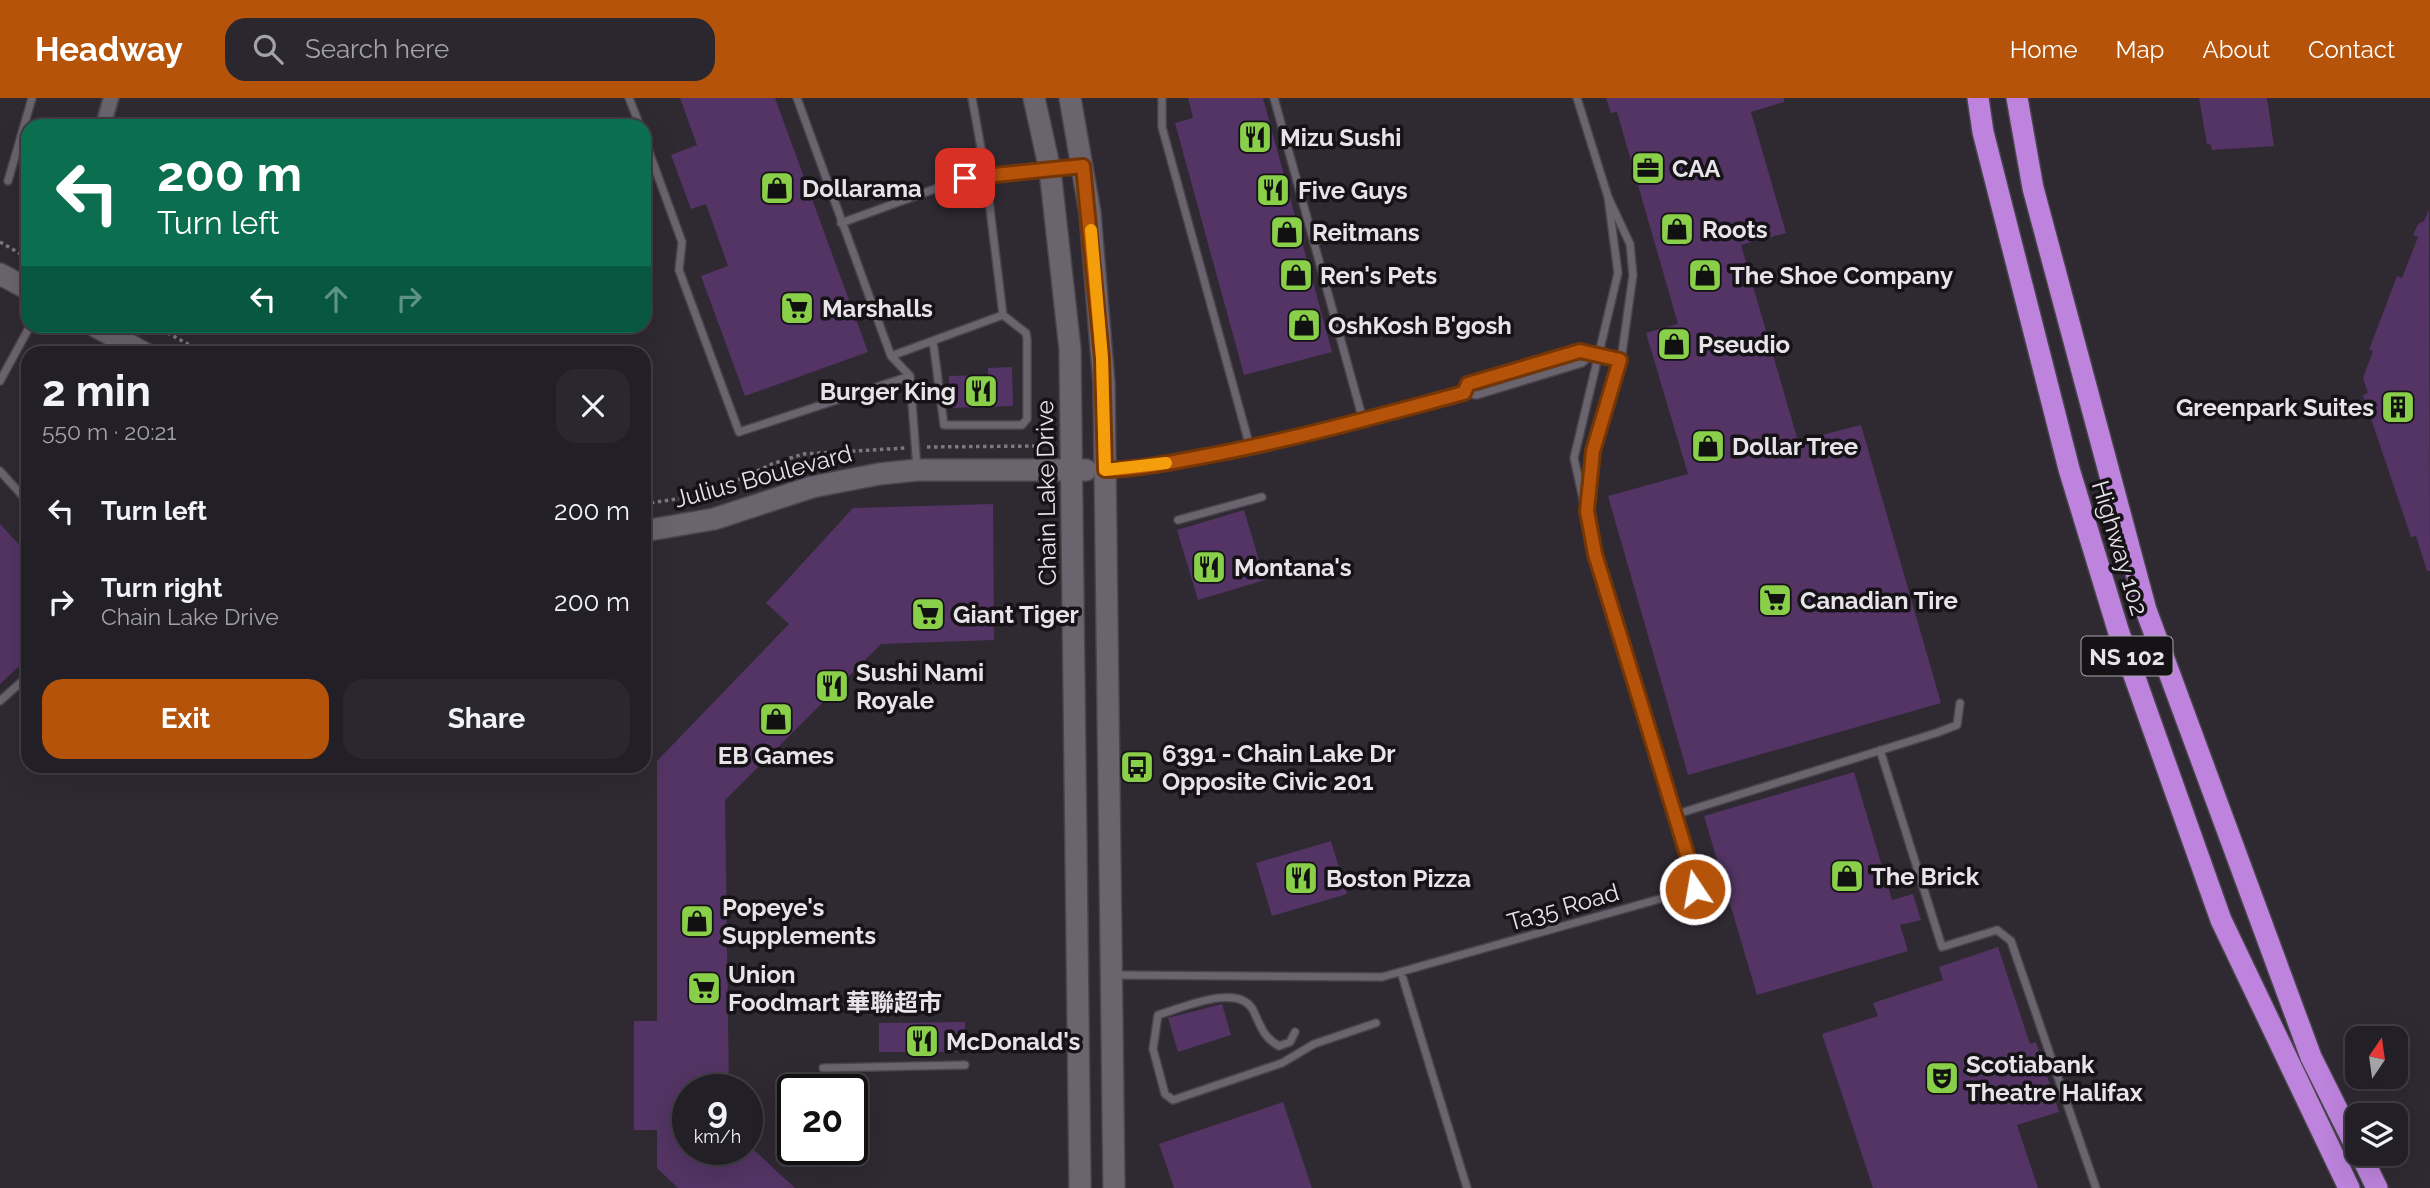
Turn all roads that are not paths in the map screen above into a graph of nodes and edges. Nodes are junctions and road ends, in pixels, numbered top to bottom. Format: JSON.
{"nodes":[{"id":1,"x":32,"y":98,"type":"edge"},
{"id":2,"x":111,"y":98,"type":"edge"},
{"id":3,"x":629,"y":98,"type":"edge"},
{"id":4,"x":797,"y":98,"type":"edge"},
{"id":5,"x":972,"y":98,"type":"edge"},
{"id":6,"x":1034,"y":98,"type":"edge"},
{"id":7,"x":1070,"y":98,"type":"edge"},
{"id":8,"x":1162,"y":98,"type":"edge"},
{"id":9,"x":1274,"y":98,"type":"edge"},
{"id":10,"x":1577,"y":98,"type":"edge"},
{"id":11,"x":1977,"y":98,"type":"edge"},
{"id":12,"x":2017,"y":98,"type":"edge"},
{"id":13,"x":26,"y":119,"type":"edge"},
{"id":14,"x":105,"y":119,"type":"edge"},
{"id":15,"x":637,"y":119,"type":"edge"},
{"id":16,"x":21,"y":136,"type":"edge"},
{"id":17,"x":651,"y":157,"type":"edge"},
{"id":18,"x":1083,"y":166,"type":"junction"},
{"id":19,"x":1050,"y":170,"type":"junction"},
{"id":20,"x":986,"y":176,"type":"junction"},
{"id":21,"x":8,"y":181,"type":"dead end"},
{"id":22,"x":1608,"y":197,"type":"junction"},
{"id":23,"x":841,"y":223,"type":"junction"},
{"id":24,"x":0,"y":274,"type":"edge"},
{"id":25,"x":21,"y":285,"type":"edge"},
{"id":26,"x":1003,"y":315,"type":"junction"},
{"id":27,"x":26,"y":333,"type":"edge"},
{"id":28,"x":107,"y":333,"type":"edge"},
{"id":29,"x":933,"y":341,"type":"junction"},
{"id":30,"x":131,"y":346,"type":"edge"},
{"id":31,"x":1595,"y":355,"type":"junction"},
{"id":32,"x":891,"y":356,"type":"junction"},
{"id":33,"x":1620,"y":360,"type":"junction"},
{"id":34,"x":910,"y":376,"type":"junction"},
{"id":35,"x":0,"y":381,"type":"edge"},
{"id":36,"x":1464,"y":393,"type":"junction"},
{"id":37,"x":1363,"y":420,"type":"junction"},
{"id":38,"x":1250,"y":447,"type":"junction"},
{"id":39,"x":917,"y":470,"type":"junction"},
{"id":40,"x":1073,"y":470,"type":"junction"},
{"id":41,"x":1105,"y":470,"type":"junction"},
{"id":42,"x":0,"y":471,"type":"edge"},
{"id":43,"x":21,"y":494,"type":"edge"},
{"id":44,"x":1262,"y":497,"type":"dead end"},
{"id":45,"x":1587,"y":511,"type":"junction"},
{"id":46,"x":1178,"y":520,"type":"dead end"},
{"id":47,"x":651,"y":530,"type":"edge"},
{"id":48,"x":21,"y":682,"type":"edge"},
{"id":49,"x":0,"y":701,"type":"edge"},
{"id":50,"x":1960,"y":703,"type":"dead end"},
{"id":51,"x":1880,"y":750,"type":"junction"},
{"id":52,"x":1674,"y":815,"type":"junction"},
{"id":53,"x":1401,"y":972,"type":"junction"},
{"id":54,"x":1110,"y":974,"type":"junction"},
{"id":55,"x":1079,"y":975,"type":"junction"},
{"id":56,"x":1376,"y":1023,"type":"dead end"},
{"id":57,"x":1295,"y":1032,"type":"dead end"},
{"id":58,"x":965,"y":1065,"type":"dead end"},
{"id":59,"x":823,"y":1068,"type":"dead end"},
{"id":60,"x":2345,"y":1125,"type":"edge"},
{"id":61,"x":2366,"y":1166,"type":"edge"},
{"id":62,"x":1080,"y":1188,"type":"edge"},
{"id":63,"x":1114,"y":1188,"type":"edge"},
{"id":64,"x":1467,"y":1188,"type":"edge"},
{"id":65,"x":2096,"y":1188,"type":"edge"},
{"id":66,"x":2349,"y":1188,"type":"edge"},
{"id":67,"x":2377,"y":1188,"type":"edge"}],
"edges":[{"from":1,"to":13,"type":"lane"},
{"from":2,"to":14,"type":"street"},
{"from":3,"to":15,"type":"lane"},
{"from":4,"to":23,"type":"lane"},
{"from":5,"to":20,"type":"lane"},
{"from":6,"to":19,"type":"street","name":"Chain Lake Drive"},
{"from":7,"to":18,"type":"street"},
{"from":8,"to":38,"type":"lane"},
{"from":9,"to":37,"type":"lane"},
{"from":10,"to":22,"type":"lane","name":"Ta35 Road"},
{"from":11,"to":66,"type":"highway","name":"Highway 102","number":"NS 102"},
{"from":12,"to":60,"type":"highway","name":"Highway 102","number":"NS 102"},
{"from":16,"to":21,"type":"lane"},
{"from":17,"to":34,"type":"lane"},
{"from":18,"to":19,"type":"lane"},
{"from":18,"to":41,"type":"street"},
{"from":19,"to":20,"type":"lane"},
{"from":19,"to":40,"type":"street","name":"Chain Lake Drive"},
{"from":20,"to":23,"type":"lane"},
{"from":20,"to":26,"type":"lane"},
{"from":22,"to":31,"type":"lane","name":"Ta35 Road"},
{"from":22,"to":33,"type":"lane","name":"Ta35 Road"},
{"from":23,"to":32,"type":"lane"},
{"from":24,"to":25,"type":"street"},
{"from":26,"to":29,"type":"lane"},
{"from":26,"to":29,"type":"lane"},
{"from":27,"to":35,"type":"lane"},
{"from":28,"to":30,"type":"street"},
{"from":29,"to":32,"type":"lane"},
{"from":31,"to":33,"type":"lane"},
{"from":31,"to":36,"type":"lane"},
{"from":31,"to":36,"type":"lane"},
{"from":31,"to":45,"type":"lane","name":"Ta35 Road"},
{"from":32,"to":34,"type":"lane"},
{"from":33,"to":45,"type":"lane","name":"Ta35 Road"},
{"from":34,"to":39,"type":"lane"},
{"from":36,"to":37,"type":"lane"},
{"from":37,"to":38,"type":"lane"},
{"from":38,"to":41,"type":"lane"},
{"from":39,"to":40,"type":"street","name":"Julius Boulevard"},
{"from":39,"to":47,"type":"street","name":"Julius Boulevard"},
{"from":40,"to":41,"type":"street","name":"Julius Boulevard"},
{"from":40,"to":55,"type":"street","name":"Chain Lake Drive"},
{"from":41,"to":54,"type":"street"},
{"from":42,"to":43,"type":"lane"},
{"from":44,"to":46,"type":"lane"},
{"from":45,"to":52,"type":"lane","name":"Ta35 Road"},
{"from":48,"to":49,"type":"lane"},
{"from":50,"to":51,"type":"lane"},
{"from":51,"to":52,"type":"lane"},
{"from":51,"to":65,"type":"lane"},
{"from":52,"to":53,"type":"lane","name":"Ta35 Road"},
{"from":53,"to":54,"type":"lane"},
{"from":53,"to":64,"type":"lane"},
{"from":54,"to":55,"type":"street"},
{"from":54,"to":63,"type":"street"},
{"from":55,"to":62,"type":"street","name":"Chain Lake Drive"},
{"from":56,"to":57,"type":"lane"},
{"from":58,"to":59,"type":"lane"},
{"from":61,"to":67,"type":"highway","name":"Highway 102","number":"NS 102"}]}
